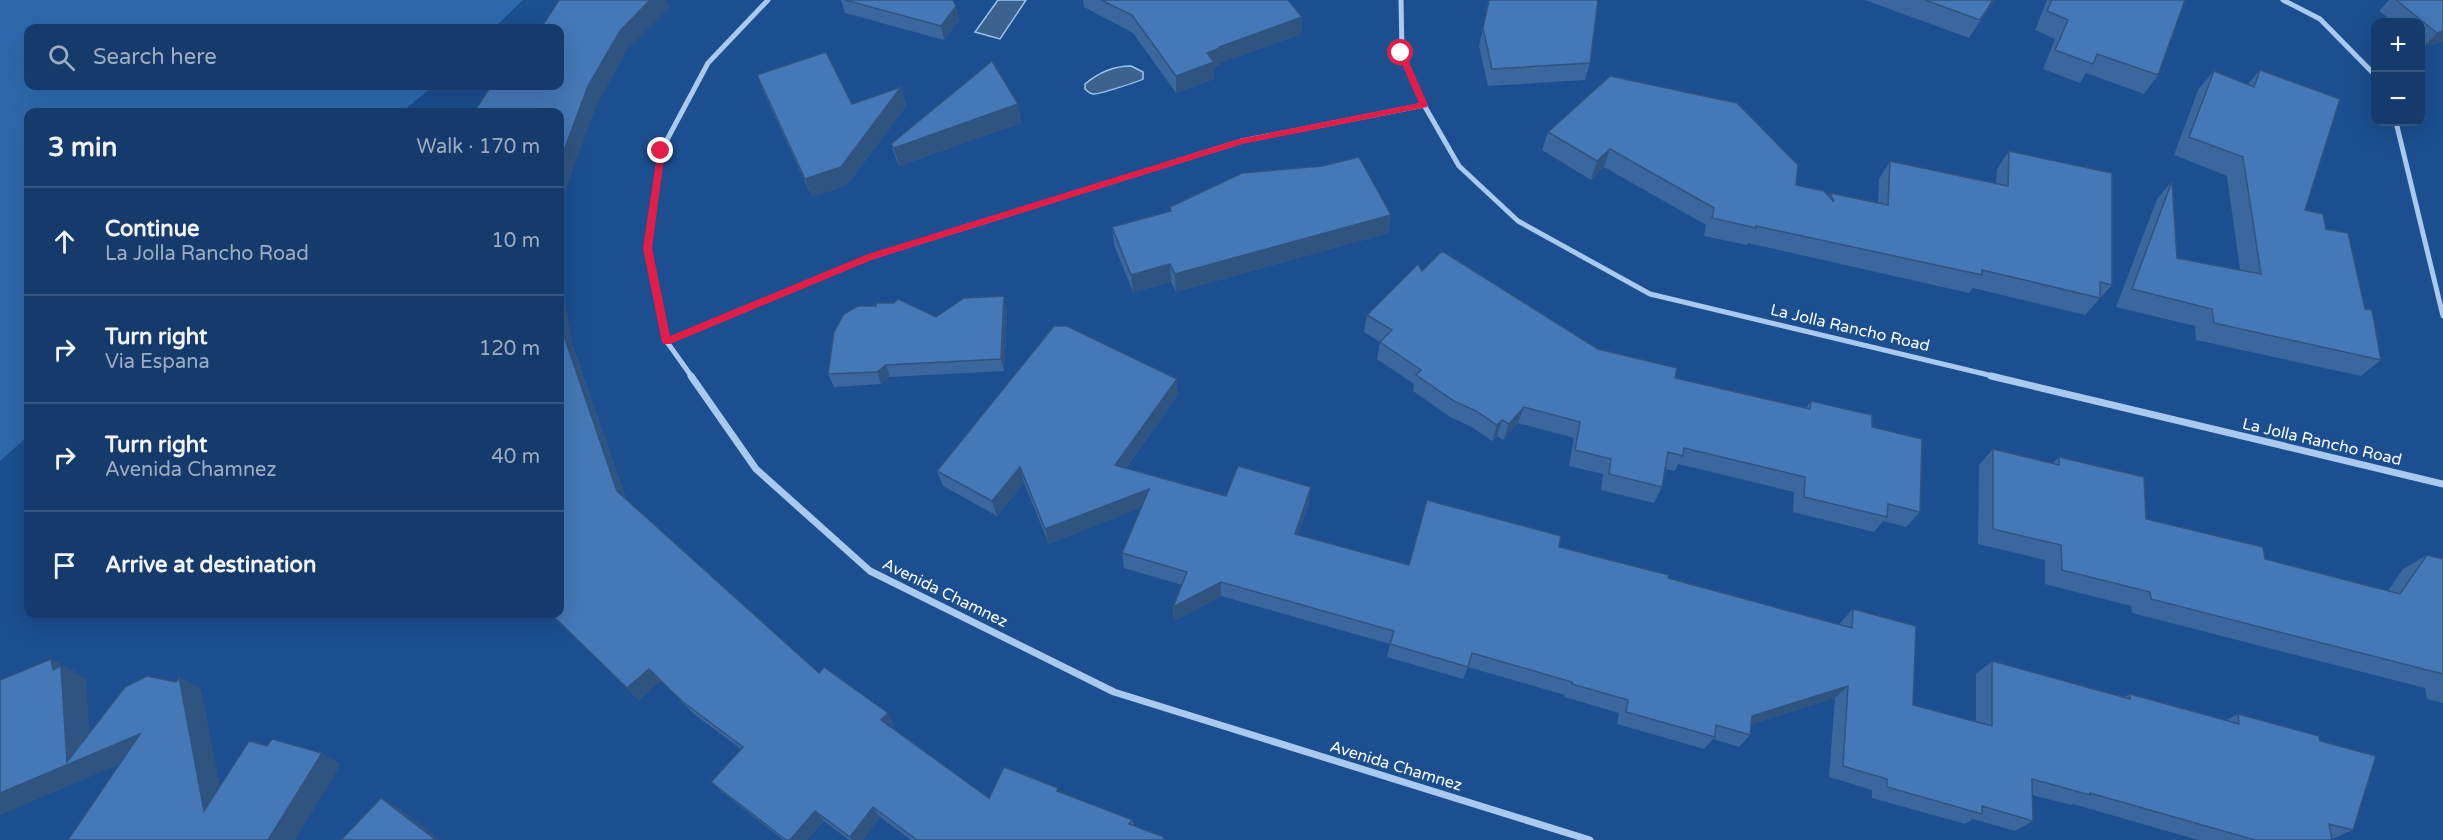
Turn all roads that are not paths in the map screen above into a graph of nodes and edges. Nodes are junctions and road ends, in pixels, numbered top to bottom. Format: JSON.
{"nodes":[{"id":1,"x":768,"y":0,"type":"edge"},
{"id":2,"x":1401,"y":0,"type":"edge"},
{"id":3,"x":2283,"y":0,"type":"edge"},
{"id":4,"x":2373,"y":72,"type":"edge"},
{"id":5,"x":1424,"y":105,"type":"junction"},
{"id":6,"x":2397,"y":126,"type":"edge"},
{"id":7,"x":2443,"y":316,"type":"edge"},
{"id":8,"x":667,"y":342,"type":"junction"},
{"id":9,"x":2443,"y":484,"type":"edge"},
{"id":10,"x":1590,"y":840,"type":"edge"}],
"edges":[{"from":1,"to":8,"type":"street","name":"Avenida Chamnez"},
{"from":2,"to":5,"type":"street","name":"La Jolla Rancho Road"},
{"from":3,"to":4,"type":"street"},
{"from":5,"to":8,"type":"street"},
{"from":5,"to":9,"type":"street","name":"La Jolla Rancho Road"},
{"from":6,"to":7,"type":"street"},
{"from":8,"to":10,"type":"street","name":"Avenida Chamnez"}]}
